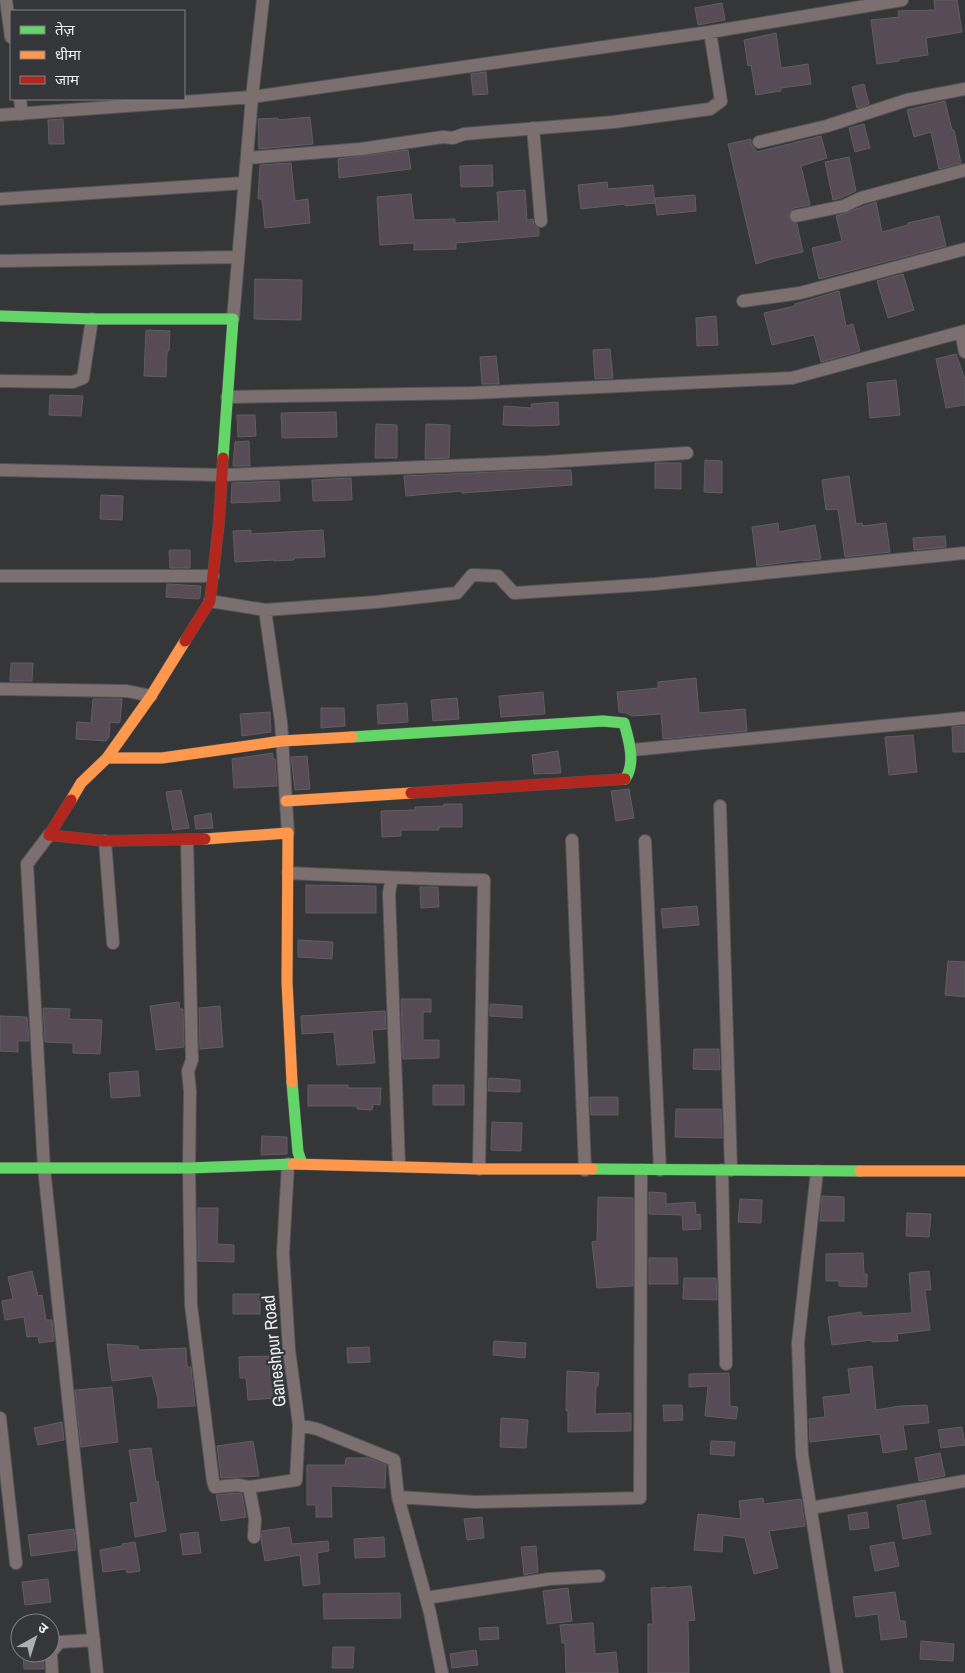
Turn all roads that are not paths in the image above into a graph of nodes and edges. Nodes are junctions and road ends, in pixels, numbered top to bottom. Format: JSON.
{"nodes":[{"id":1,"x":6,"y":0,"type":"edge"},
{"id":2,"x":263,"y":0,"type":"edge"},
{"id":3,"x":902,"y":0,"type":"edge"},
{"id":4,"x":10,"y":30,"type":"edge"},
{"id":5,"x":710,"y":32,"type":"junction"},
{"id":6,"x":965,"y":89,"type":"edge"},
{"id":7,"x":252,"y":97,"type":"junction"},
{"id":8,"x":20,"y":100,"type":"edge"},
{"id":9,"x":22,"y":114,"type":"junction"},
{"id":10,"x":0,"y":115,"type":"edge"},
{"id":11,"x":533,"y":128,"type":"junction"},
{"id":12,"x":759,"y":142,"type":"dead end"},
{"id":13,"x":246,"y":158,"type":"junction"},
{"id":14,"x":965,"y":170,"type":"edge"},
{"id":15,"x":244,"y":183,"type":"junction"},
{"id":16,"x":0,"y":199,"type":"edge"},
{"id":17,"x":796,"y":216,"type":"dead end"},
{"id":18,"x":541,"y":221,"type":"dead end"},
{"id":19,"x":965,"y":249,"type":"edge"},
{"id":20,"x":238,"y":257,"type":"junction"},
{"id":21,"x":0,"y":260,"type":"edge"},
{"id":22,"x":743,"y":301,"type":"dead end"},
{"id":23,"x":0,"y":316,"type":"edge"},
{"id":24,"x":92,"y":318,"type":"junction"},
{"id":25,"x":233,"y":319,"type":"junction"},
{"id":26,"x":963,"y":332,"type":"edge"},
{"id":27,"x":965,"y":352,"type":"edge"},
{"id":28,"x":0,"y":381,"type":"edge"},
{"id":29,"x":228,"y":397,"type":"junction"},
{"id":30,"x":687,"y":453,"type":"dead end"},
{"id":31,"x":0,"y":470,"type":"edge"},
{"id":32,"x":222,"y":475,"type":"junction"},
{"id":33,"x":965,"y":553,"type":"edge"},
{"id":34,"x":0,"y":576,"type":"edge"},
{"id":35,"x":213,"y":576,"type":"junction"},
{"id":36,"x":210,"y":601,"type":"junction"},
{"id":37,"x":265,"y":610,"type":"junction"},
{"id":38,"x":0,"y":689,"type":"edge"},
{"id":39,"x":151,"y":696,"type":"junction"},
{"id":40,"x":965,"y":718,"type":"edge"},
{"id":41,"x":282,"y":741,"type":"junction"},
{"id":42,"x":632,"y":750,"type":"junction"},
{"id":43,"x":107,"y":758,"type":"junction"},
{"id":44,"x":286,"y":801,"type":"junction"},
{"id":45,"x":720,"y":806,"type":"dead end"},
{"id":46,"x":288,"y":834,"type":"junction"},
{"id":47,"x":49,"y":835,"type":"junction"},
{"id":48,"x":187,"y":840,"type":"junction"},
{"id":49,"x":572,"y":840,"type":"dead end"},
{"id":50,"x":105,"y":841,"type":"junction"},
{"id":51,"x":646,"y":841,"type":"dead end"},
{"id":52,"x":288,"y":874,"type":"junction"},
{"id":53,"x":392,"y":878,"type":"junction"},
{"id":54,"x":112,"y":943,"type":"dead end"},
{"id":55,"x":288,"y":1164,"type":"junction"},
{"id":56,"x":302,"y":1164,"type":"junction"},
{"id":57,"x":399,"y":1166,"type":"junction"},
{"id":58,"x":0,"y":1168,"type":"edge"},
{"id":59,"x":44,"y":1168,"type":"junction"},
{"id":60,"x":189,"y":1168,"type":"junction"},
{"id":61,"x":480,"y":1169,"type":"junction"},
{"id":62,"x":585,"y":1170,"type":"junction"},
{"id":63,"x":641,"y":1170,"type":"junction"},
{"id":64,"x":660,"y":1170,"type":"junction"},
{"id":65,"x":727,"y":1170,"type":"junction"},
{"id":66,"x":817,"y":1171,"type":"junction"},
{"id":67,"x":965,"y":1171,"type":"edge"},
{"id":68,"x":726,"y":1364,"type":"dead end"},
{"id":69,"x":0,"y":1418,"type":"edge"},
{"id":70,"x":299,"y":1425,"type":"junction"},
{"id":71,"x":965,"y":1481,"type":"edge"},
{"id":72,"x":249,"y":1487,"type":"junction"},
{"id":73,"x":398,"y":1497,"type":"junction"},
{"id":74,"x":811,"y":1508,"type":"junction"},
{"id":75,"x":254,"y":1537,"type":"dead end"},
{"id":76,"x":16,"y":1563,"type":"dead end"},
{"id":77,"x":599,"y":1576,"type":"dead end"},
{"id":78,"x":426,"y":1598,"type":"junction"},
{"id":79,"x":94,"y":1640,"type":"junction"},
{"id":80,"x":52,"y":1673,"type":"edge"},
{"id":81,"x":97,"y":1673,"type":"edge"},
{"id":82,"x":442,"y":1673,"type":"edge"},
{"id":83,"x":837,"y":1673,"type":"edge"}],
"edges":[{"from":1,"to":4,"type":"street"},
{"from":2,"to":7,"type":"street"},
{"from":3,"to":5,"type":"street"},
{"from":5,"to":7,"type":"street"},
{"from":5,"to":11,"type":"street"},
{"from":6,"to":12,"type":"street"},
{"from":7,"to":9,"type":"street"},
{"from":7,"to":13,"type":"street"},
{"from":8,"to":9,"type":"street"},
{"from":9,"to":10,"type":"street"},
{"from":11,"to":13,"type":"street"},
{"from":11,"to":18,"type":"street"},
{"from":13,"to":15,"type":"street"},
{"from":14,"to":17,"type":"street"},
{"from":15,"to":16,"type":"street"},
{"from":15,"to":20,"type":"street"},
{"from":19,"to":22,"type":"street"},
{"from":20,"to":21,"type":"street"},
{"from":20,"to":25,"type":"street"},
{"from":23,"to":24,"type":"street"},
{"from":24,"to":25,"type":"street"},
{"from":24,"to":28,"type":"street"},
{"from":25,"to":29,"type":"street"},
{"from":26,"to":27,"type":"street"},
{"from":26,"to":29,"type":"street"},
{"from":29,"to":32,"type":"street"},
{"from":30,"to":32,"type":"street"},
{"from":31,"to":32,"type":"street"},
{"from":32,"to":35,"type":"street"},
{"from":33,"to":37,"type":"street"},
{"from":34,"to":35,"type":"street"},
{"from":35,"to":36,"type":"street"},
{"from":36,"to":37,"type":"street"},
{"from":36,"to":39,"type":"street"},
{"from":37,"to":41,"type":"street"},
{"from":38,"to":39,"type":"street"},
{"from":39,"to":43,"type":"street"},
{"from":40,"to":42,"type":"street"},
{"from":41,"to":42,"type":"street"},
{"from":41,"to":43,"type":"street"},
{"from":41,"to":44,"type":"street"},
{"from":42,"to":44,"type":"street"},
{"from":43,"to":47,"type":"street"},
{"from":44,"to":46,"type":"street"},
{"from":45,"to":65,"type":"street"},
{"from":46,"to":48,"type":"street"},
{"from":46,"to":52,"type":"street"},
{"from":47,"to":50,"type":"street"},
{"from":47,"to":59,"type":"street"},
{"from":48,"to":50,"type":"street"},
{"from":48,"to":60,"type":"street"},
{"from":49,"to":62,"type":"street"},
{"from":50,"to":54,"type":"street"},
{"from":51,"to":64,"type":"street"},
{"from":52,"to":53,"type":"street"},
{"from":52,"to":56,"type":"street"},
{"from":53,"to":57,"type":"street"},
{"from":53,"to":61,"type":"street"},
{"from":55,"to":56,"type":"street"},
{"from":55,"to":60,"type":"street"},
{"from":55,"to":70,"type":"street","name":"Ganeshpur Road"},
{"from":56,"to":57,"type":"street"},
{"from":57,"to":61,"type":"street"},
{"from":58,"to":59,"type":"street"},
{"from":59,"to":60,"type":"street"},
{"from":59,"to":79,"type":"street"},
{"from":60,"to":72,"type":"street"},
{"from":61,"to":62,"type":"street"},
{"from":62,"to":63,"type":"street"},
{"from":63,"to":64,"type":"street"},
{"from":63,"to":73,"type":"street"},
{"from":64,"to":65,"type":"street"},
{"from":65,"to":66,"type":"street"},
{"from":65,"to":68,"type":"street"},
{"from":66,"to":67,"type":"street"},
{"from":66,"to":74,"type":"street"},
{"from":69,"to":76,"type":"street"},
{"from":70,"to":72,"type":"street"},
{"from":70,"to":73,"type":"street","name":"Ganeshpur Road"},
{"from":71,"to":74,"type":"street"},
{"from":72,"to":75,"type":"street"},
{"from":73,"to":78,"type":"street","name":"Ganeshpur Road"},
{"from":74,"to":83,"type":"street"},
{"from":77,"to":78,"type":"street"},
{"from":78,"to":82,"type":"street","name":"Ganeshpur Road"},
{"from":79,"to":80,"type":"street"},
{"from":79,"to":81,"type":"street"}]}
